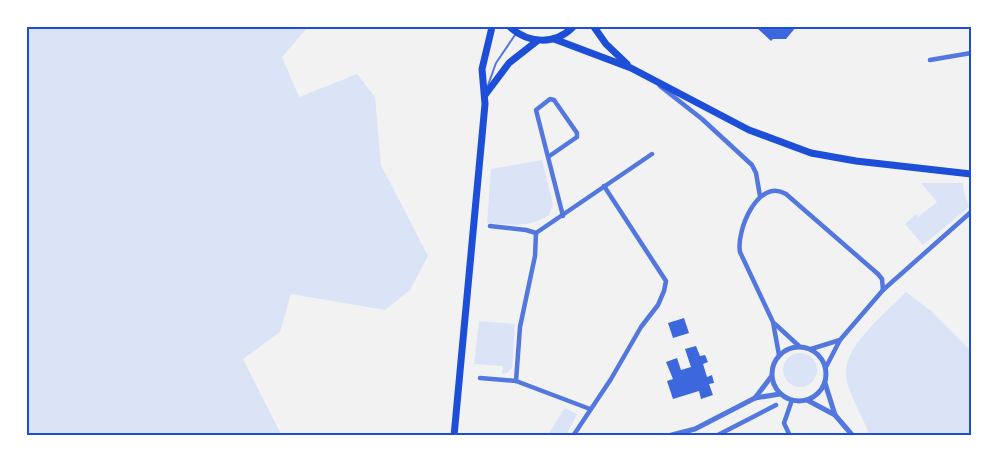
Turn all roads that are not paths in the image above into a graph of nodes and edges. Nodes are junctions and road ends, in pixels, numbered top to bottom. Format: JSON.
{"nodes":[{"id":1,"x":492,"y":27,"type":"edge"},
{"id":2,"x":510,"y":27,"type":"edge"},
{"id":3,"x":573,"y":27,"type":"edge"},
{"id":4,"x":594,"y":27,"type":"edge"},
{"id":5,"x":518,"y":30,"type":"edge"},
{"id":6,"x":554,"y":39,"type":"junction"},
{"id":7,"x":537,"y":41,"type":"junction"},
{"id":8,"x":971,"y":52,"type":"edge"},
{"id":9,"x":930,"y":60,"type":"dead end"},
{"id":10,"x":631,"y":68,"type":"junction"},
{"id":11,"x":651,"y":79,"type":"junction"},
{"id":12,"x":484,"y":95,"type":"junction"},
{"id":13,"x":652,"y":154,"type":"dead end"},
{"id":14,"x":548,"y":157,"type":"junction"},
{"id":15,"x":971,"y":174,"type":"edge"},
{"id":16,"x":604,"y":186,"type":"junction"},
{"id":17,"x":760,"y":196,"type":"junction"},
{"id":18,"x":971,"y":212,"type":"edge"},
{"id":19,"x":563,"y":216,"type":"junction"},
{"id":20,"x":490,"y":226,"type":"dead end"},
{"id":21,"x":536,"y":233,"type":"junction"},
{"id":22,"x":883,"y":290,"type":"junction"},
{"id":23,"x":773,"y":322,"type":"junction"},
{"id":24,"x":840,"y":340,"type":"junction"},
{"id":25,"x":799,"y":346,"type":"junction"},
{"id":26,"x":811,"y":349,"type":"junction"},
{"id":27,"x":779,"y":355,"type":"junction"},
{"id":28,"x":826,"y":367,"type":"junction"},
{"id":29,"x":772,"y":376,"type":"junction"},
{"id":30,"x":480,"y":378,"type":"dead end"},
{"id":31,"x":516,"y":381,"type":"junction"},
{"id":32,"x":825,"y":383,"type":"junction"},
{"id":33,"x":780,"y":394,"type":"junction"},
{"id":34,"x":755,"y":398,"type":"junction"},
{"id":35,"x":792,"y":400,"type":"junction"},
{"id":36,"x":807,"y":400,"type":"junction"},
{"id":37,"x":776,"y":405,"type":"dead end"},
{"id":38,"x":590,"y":409,"type":"junction"},
{"id":39,"x":835,"y":415,"type":"junction"},
{"id":40,"x":454,"y":436,"type":"edge"},
{"id":41,"x":573,"y":436,"type":"edge"},
{"id":42,"x":668,"y":436,"type":"edge"},
{"id":43,"x":716,"y":436,"type":"edge"},
{"id":44,"x":790,"y":436,"type":"edge"},
{"id":45,"x":853,"y":436,"type":"edge"}],
"edges":[{"from":1,"to":12,"type":"main road"},
{"from":2,"to":5,"type":"main road"},
{"from":3,"to":6,"type":"main road"},
{"from":4,"to":10,"type":"main road"},
{"from":5,"to":7,"type":"main road"},
{"from":5,"to":12,"type":"lane"},
{"from":6,"to":7,"type":"main road"},
{"from":6,"to":10,"type":"main road"},
{"from":7,"to":12,"type":"main road"},
{"from":8,"to":9,"type":"street"},
{"from":10,"to":11,"type":"main road"},
{"from":11,"to":15,"type":"main road"},
{"from":11,"to":17,"type":"street"},
{"from":12,"to":40,"type":"main road"},
{"from":13,"to":16,"type":"street"},
{"from":14,"to":14,"type":"street"},
{"from":14,"to":19,"type":"street"},
{"from":16,"to":19,"type":"street"},
{"from":16,"to":38,"type":"street"},
{"from":17,"to":22,"type":"street"},
{"from":17,"to":23,"type":"street"},
{"from":18,"to":22,"type":"street"},
{"from":19,"to":21,"type":"street"},
{"from":20,"to":21,"type":"street"},
{"from":21,"to":31,"type":"street"},
{"from":22,"to":24,"type":"street"},
{"from":23,"to":25,"type":"street"},
{"from":23,"to":27,"type":"street"},
{"from":24,"to":26,"type":"street"},
{"from":24,"to":28,"type":"street"},
{"from":25,"to":26,"type":"street"},
{"from":25,"to":27,"type":"street"},
{"from":26,"to":28,"type":"street"},
{"from":27,"to":29,"type":"street"},
{"from":28,"to":32,"type":"street"},
{"from":29,"to":33,"type":"street"},
{"from":29,"to":34,"type":"street"},
{"from":30,"to":31,"type":"street"},
{"from":31,"to":38,"type":"street"},
{"from":32,"to":36,"type":"street"},
{"from":32,"to":39,"type":"street"},
{"from":33,"to":34,"type":"street"},
{"from":33,"to":35,"type":"street"},
{"from":34,"to":42,"type":"street"},
{"from":35,"to":36,"type":"street"},
{"from":35,"to":44,"type":"street"},
{"from":36,"to":39,"type":"street"},
{"from":37,"to":43,"type":"street"},
{"from":38,"to":41,"type":"street"},
{"from":39,"to":45,"type":"street"}]}
